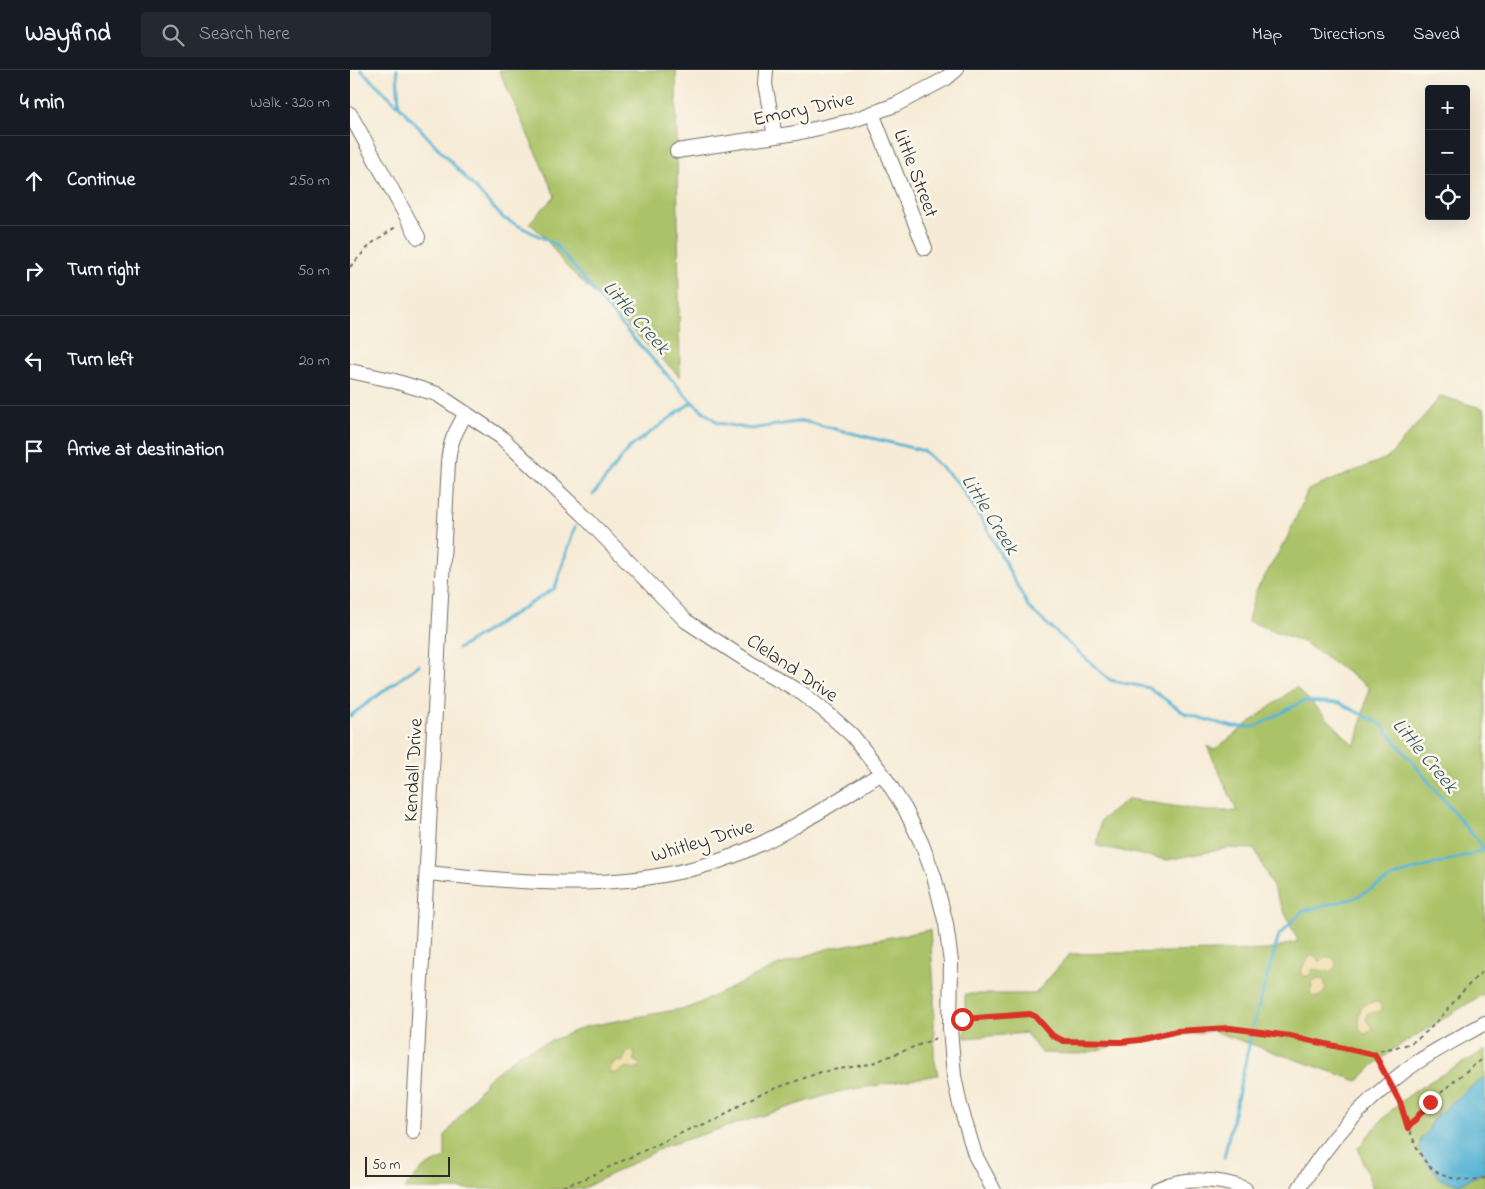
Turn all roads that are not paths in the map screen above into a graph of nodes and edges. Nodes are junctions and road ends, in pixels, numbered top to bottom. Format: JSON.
{"nodes":[{"id":1,"x":766,"y":70,"type":"edge"},
{"id":2,"x":956,"y":70,"type":"edge"},
{"id":3,"x":350,"y":114,"type":"edge"},
{"id":4,"x":872,"y":114,"type":"junction"},
{"id":5,"x":774,"y":136,"type":"junction"},
{"id":6,"x":677,"y":151,"type":"dead end"},
{"id":7,"x":418,"y":237,"type":"dead end"},
{"id":8,"x":925,"y":248,"type":"dead end"},
{"id":9,"x":350,"y":371,"type":"edge"},
{"id":10,"x":466,"y":413,"type":"junction"},
{"id":11,"x":882,"y":773,"type":"junction"},
{"id":12,"x":427,"y":872,"type":"junction"},
{"id":13,"x":1485,"y":1023,"type":"edge"},
{"id":14,"x":413,"y":1132,"type":"dead end"},
{"id":15,"x":993,"y":1189,"type":"edge"},
{"id":16,"x":1158,"y":1189,"type":"edge"},
{"id":17,"x":1245,"y":1189,"type":"edge"},
{"id":18,"x":1299,"y":1189,"type":"edge"}],
"edges":[{"from":1,"to":5,"type":"street"},
{"from":2,"to":4,"type":"street","name":"Emory Drive"},
{"from":3,"to":7,"type":"street"},
{"from":4,"to":5,"type":"street","name":"Emory Drive"},
{"from":4,"to":8,"type":"street","name":"Little Street"},
{"from":5,"to":6,"type":"street","name":"Emory Drive"},
{"from":9,"to":10,"type":"street","name":"Cleland Drive"},
{"from":10,"to":11,"type":"street","name":"Cleland Drive"},
{"from":10,"to":12,"type":"street","name":"Kendall Drive"},
{"from":11,"to":12,"type":"street","name":"Whitley Drive"},
{"from":11,"to":15,"type":"street","name":"Cleland Drive"},
{"from":12,"to":14,"type":"street","name":"Kendall Drive"},
{"from":13,"to":18,"type":"street"},
{"from":16,"to":17,"type":"street"}]}
